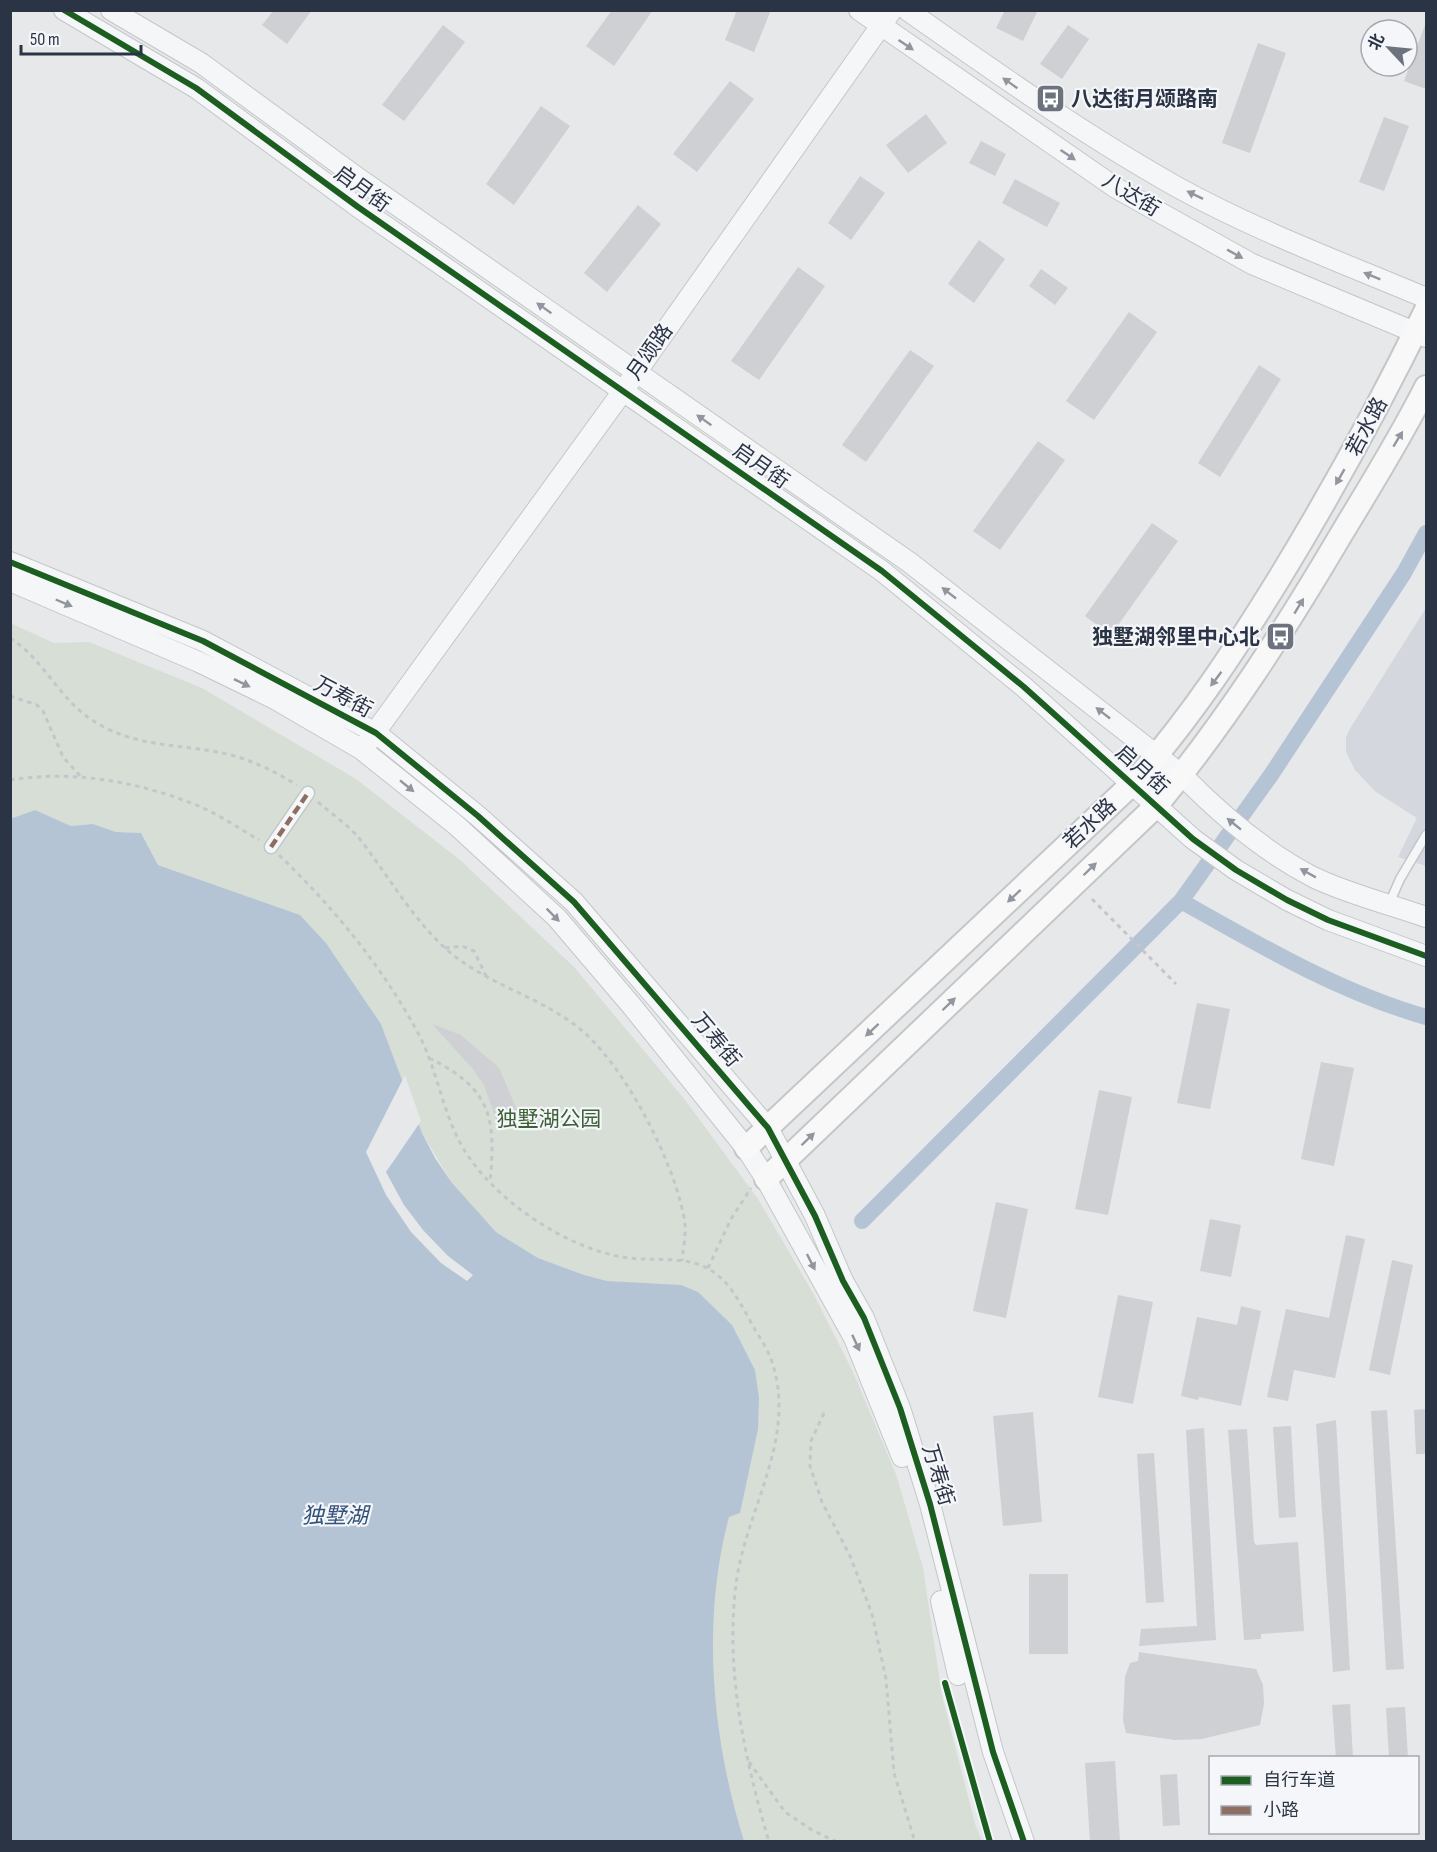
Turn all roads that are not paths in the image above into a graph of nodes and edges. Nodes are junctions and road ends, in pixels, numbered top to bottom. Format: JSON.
{"nodes":[{"id":1,"x":64,"y":10,"type":"edge"},
{"id":2,"x":111,"y":10,"type":"edge"},
{"id":3,"x":859,"y":10,"type":"edge"},
{"id":4,"x":892,"y":10,"type":"edge"},
{"id":5,"x":907,"y":10,"type":"edge"},
{"id":6,"x":880,"y":27,"type":"junction"},
{"id":7,"x":1426,"y":298,"type":"edge"},
{"id":8,"x":1426,"y":310,"type":"edge"},
{"id":9,"x":1421,"y":334,"type":"edge"},
{"id":10,"x":636,"y":372,"type":"junction"},
{"id":11,"x":1426,"y":387,"type":"edge"},
{"id":12,"x":623,"y":391,"type":"junction"},
{"id":13,"x":10,"y":562,"type":"edge"},
{"id":14,"x":10,"y":581,"type":"edge"},
{"id":15,"x":376,"y":733,"type":"junction"},
{"id":16,"x":361,"y":749,"type":"junction"},
{"id":17,"x":1158,"y":756,"type":"junction"},
{"id":18,"x":1182,"y":775,"type":"junction"},
{"id":19,"x":1132,"y":784,"type":"junction"},
{"id":20,"x":308,"y":794,"type":"road end"},
{"id":21,"x":1157,"y":805,"type":"junction"},
{"id":22,"x":1426,"y":835,"type":"edge"},
{"id":23,"x":270,"y":847,"type":"road end"},
{"id":24,"x":1389,"y":904,"type":"junction"},
{"id":25,"x":1426,"y":917,"type":"edge"},
{"id":26,"x":1426,"y":956,"type":"edge"},
{"id":27,"x":768,"y":1128,"type":"junction"},
{"id":28,"x":746,"y":1149,"type":"junction"},
{"id":29,"x":786,"y":1160,"type":"junction"},
{"id":30,"x":764,"y":1177,"type":"junction"},
{"id":31,"x":835,"y":1287,"type":"junction"},
{"id":32,"x":1009,"y":1842,"type":"edge"},
{"id":33,"x":1024,"y":1842,"type":"edge"}],
"edges":[{"from":1,"to":12,"type":"street","name":"启月街"},
{"from":10,"to":2,"type":"street","name":"启月街","one_way":true},
{"from":3,"to":6,"type":"street","name":"八达街"},
{"from":4,"to":6,"type":"street","name":"月颂路"},
{"from":7,"to":5,"type":"street","name":"八达街","one_way":true},
{"from":6,"to":9,"type":"street","name":"八达街","one_way":true},
{"from":6,"to":10,"type":"street","name":"月颂路"},
{"from":8,"to":9,"type":"main road","name":"若水路"},
{"from":9,"to":17,"type":"main road","name":"若水路","one_way":true},
{"from":10,"to":12,"type":"street","name":"月颂路"},
{"from":17,"to":10,"type":"street","name":"启月街","one_way":true},
{"from":18,"to":11,"type":"main road","name":"若水路","one_way":true},
{"from":12,"to":15,"type":"street","name":"月颂路"},
{"from":12,"to":19,"type":"street","name":"启月街"},
{"from":13,"to":15,"type":"street","name":"万寿街"},
{"from":14,"to":16,"type":"street","name":"万寿街","one_way":true},
{"from":15,"to":16,"type":"street","name":"月颂路"},
{"from":15,"to":27,"type":"street","name":"万寿街"},
{"from":16,"to":28,"type":"street","name":"万寿街","one_way":true},
{"from":17,"to":18,"type":"street","name":"启月街"},
{"from":17,"to":19,"type":"main road","name":"若水路"},
{"from":18,"to":21,"type":"main road","name":"若水路"},
{"from":24,"to":18,"type":"street","name":"启月街","one_way":true},
{"from":19,"to":21,"type":"street","name":"启月街"},
{"from":19,"to":27,"type":"main road","name":"若水路","one_way":true},
{"from":20,"to":23,"type":"street"},
{"from":21,"to":26,"type":"street","name":"启月街"},
{"from":29,"to":21,"type":"main road","name":"若水路","one_way":true},
{"from":22,"to":24,"type":"lane"},
{"from":24,"to":25,"type":"street","name":"启月街"},
{"from":27,"to":28,"type":"main road","name":"若水路"},
{"from":27,"to":29,"type":"street","name":"万寿街"},
{"from":28,"to":30,"type":"street","name":"万寿街"},
{"from":29,"to":30,"type":"main road","name":"若水路"},
{"from":29,"to":31,"type":"street","name":"万寿街"},
{"from":30,"to":31,"type":"street","name":"万寿街","one_way":true},
{"from":31,"to":32,"type":"street","name":"万寿街","one_way":true},
{"from":31,"to":33,"type":"street","name":"万寿街"}]}
